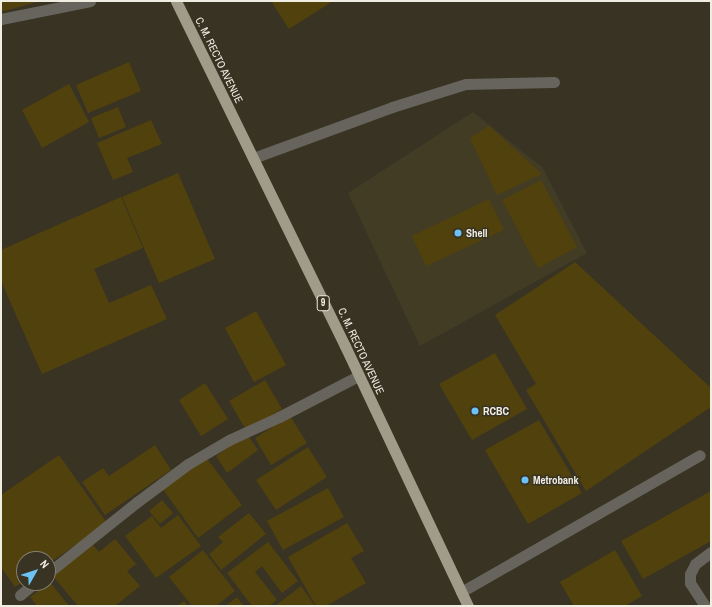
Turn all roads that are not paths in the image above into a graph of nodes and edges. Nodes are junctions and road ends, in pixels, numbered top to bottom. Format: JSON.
{"nodes":[{"id":1,"x":90,"y":1,"type":"edge"},
{"id":2,"x":176,"y":1,"type":"edge"},
{"id":3,"x":1,"y":19,"type":"edge"},
{"id":4,"x":554,"y":82,"type":"dead end"},
{"id":5,"x":253,"y":158,"type":"junction"},
{"id":6,"x":358,"y":376,"type":"junction"},
{"id":7,"x":700,"y":454,"type":"dead end"},
{"id":8,"x":711,"y":552,"type":"edge"},
{"id":9,"x":56,"y":567,"type":"edge"},
{"id":10,"x":25,"y":591,"type":"edge"},
{"id":11,"x":461,"y":592,"type":"junction"},
{"id":12,"x":20,"y":595,"type":"dead end"},
{"id":13,"x":468,"y":606,"type":"edge"},
{"id":14,"x":705,"y":606,"type":"edge"}],
"edges":[{"from":1,"to":3,"type":"street"},
{"from":2,"to":5,"type":"highway","name":"C. M. RECTO AVENUE","number":"9"},
{"from":4,"to":5,"type":"street"},
{"from":5,"to":6,"type":"highway","name":"C. M. RECTO AVENUE","number":"9"},
{"from":6,"to":9,"type":"street"},
{"from":6,"to":11,"type":"highway","name":"C. M. RECTO AVENUE","number":"9"},
{"from":7,"to":11,"type":"street"},
{"from":8,"to":14,"type":"street"},
{"from":10,"to":12,"type":"street"},
{"from":11,"to":13,"type":"highway","name":"C. M. RECTO AVENUE","number":"9"}]}
